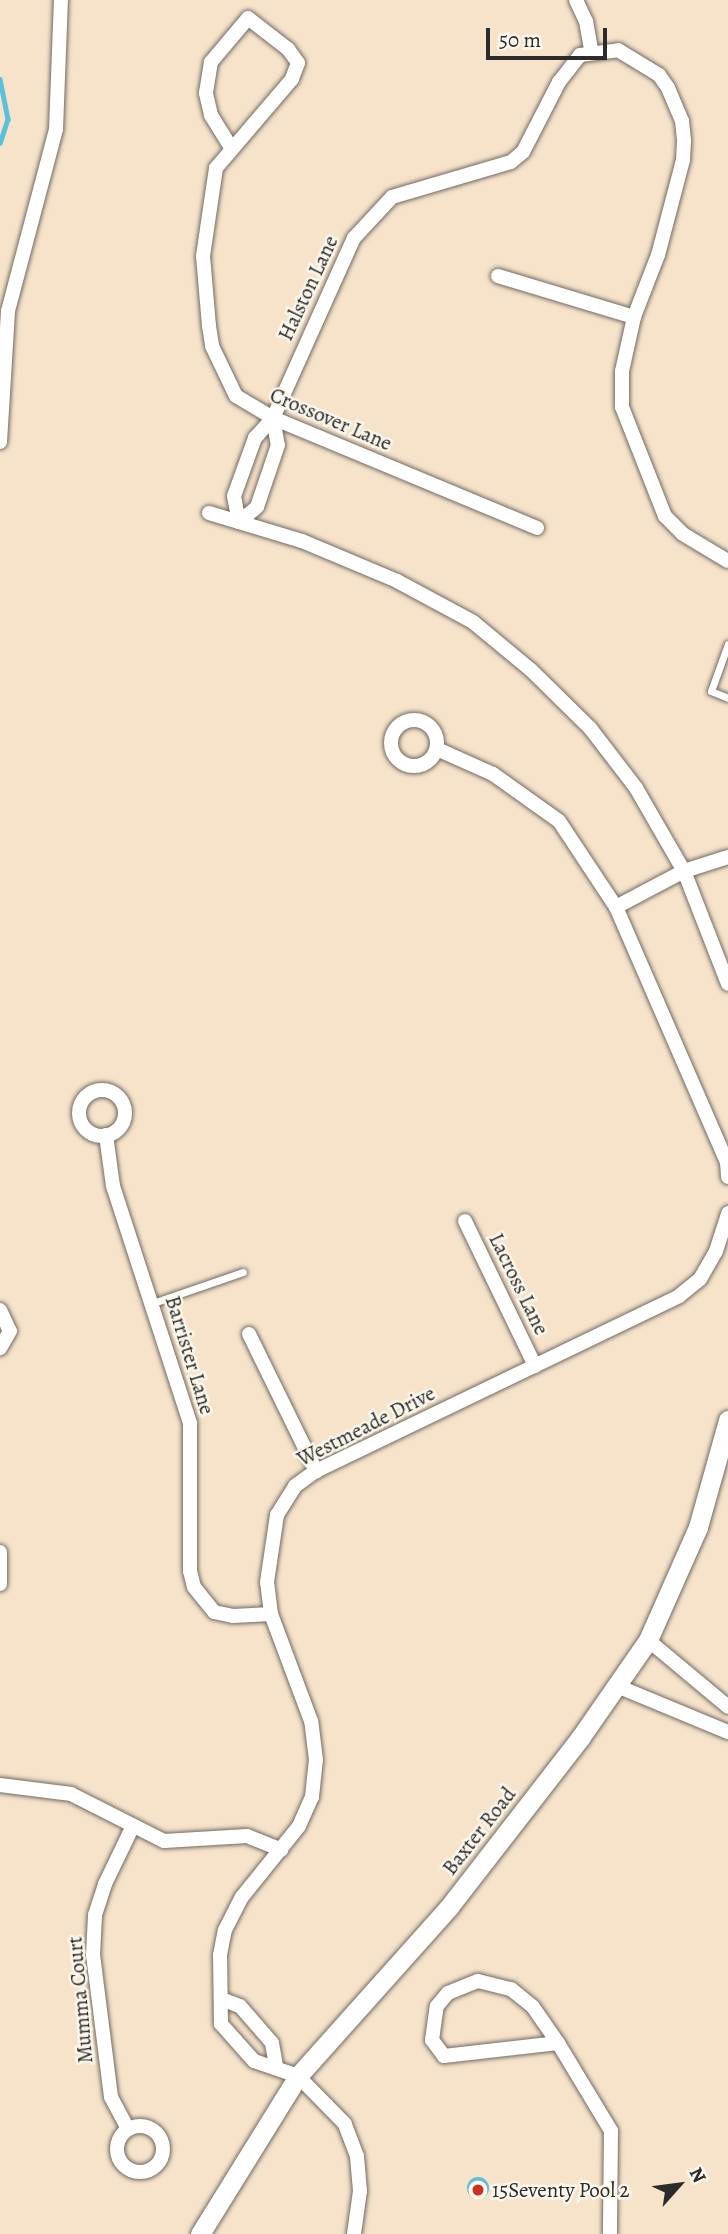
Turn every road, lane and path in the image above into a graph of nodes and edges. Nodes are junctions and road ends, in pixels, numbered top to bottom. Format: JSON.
{"nodes":[{"id":1,"x":61,"y":0,"type":"edge"},
{"id":2,"x":576,"y":0,"type":"edge"},
{"id":3,"x":591,"y":50,"type":"junction"},
{"id":4,"x":232,"y":149,"type":"junction"},
{"id":5,"x":498,"y":276,"type":"dead end"},
{"id":6,"x":635,"y":317,"type":"junction"},
{"id":7,"x":273,"y":418,"type":"junction"},
{"id":8,"x":0,"y":442,"type":"edge"},
{"id":9,"x":209,"y":513,"type":"dead end"},
{"id":10,"x":239,"y":522,"type":"junction"},
{"id":11,"x":537,"y":528,"type":"dead end"},
{"id":12,"x":728,"y":561,"type":"edge"},
{"id":13,"x":728,"y":644,"type":"edge"},
{"id":14,"x":728,"y":698,"type":"edge"},
{"id":15,"x":437,"y":749,"type":"dead end"},
{"id":16,"x":728,"y":857,"type":"edge"},
{"id":17,"x":684,"y":871,"type":"junction"},
{"id":18,"x":617,"y":906,"type":"junction"},
{"id":19,"x":728,"y":984,"type":"edge"},
{"id":20,"x":106,"y":1135,"type":"dead end"},
{"id":21,"x":728,"y":1177,"type":"edge"},
{"id":22,"x":728,"y":1213,"type":"edge"},
{"id":23,"x":465,"y":1221,"type":"dead end"},
{"id":24,"x":243,"y":1272,"type":"dead end"},
{"id":25,"x":153,"y":1303,"type":"junction"},
{"id":26,"x":0,"y":1310,"type":"edge"},
{"id":27,"x":249,"y":1334,"type":"dead end"},
{"id":28,"x":0,"y":1348,"type":"edge"},
{"id":29,"x":535,"y":1366,"type":"junction"},
{"id":30,"x":726,"y":1430,"type":"edge"},
{"id":31,"x":316,"y":1471,"type":"junction"},
{"id":32,"x":0,"y":1552,"type":"edge"},
{"id":33,"x":0,"y":1584,"type":"edge"},
{"id":34,"x":271,"y":1614,"type":"junction"},
{"id":35,"x":648,"y":1640,"type":"junction"},
{"id":36,"x":617,"y":1686,"type":"junction"},
{"id":37,"x":728,"y":1707,"type":"edge"},
{"id":38,"x":728,"y":1732,"type":"edge"},
{"id":39,"x":0,"y":1785,"type":"edge"},
{"id":40,"x":132,"y":1828,"type":"junction"},
{"id":41,"x":281,"y":1850,"type":"junction"},
{"id":42,"x":224,"y":2000,"type":"junction"},
{"id":43,"x":558,"y":2043,"type":"junction"},
{"id":44,"x":276,"y":2066,"type":"junction"},
{"id":45,"x":298,"y":2076,"type":"junction"},
{"id":46,"x":128,"y":2129,"type":"dead end"},
{"id":47,"x":200,"y":2234,"type":"edge"},
{"id":48,"x":354,"y":2234,"type":"edge"},
{"id":49,"x":610,"y":2234,"type":"edge"}],
"edges":[{"from":1,"to":8,"type":"street"},
{"from":2,"to":3,"type":"street"},
{"from":3,"to":6,"type":"street"},
{"from":3,"to":7,"type":"street","name":"Halston Lane"},
{"from":4,"to":4,"type":"street","name":"Crossover Lane"},
{"from":4,"to":7,"type":"street","name":"Crossover Lane"},
{"from":5,"to":6,"type":"street"},
{"from":6,"to":12,"type":"street"},
{"from":7,"to":10,"type":"street","name":"Halston Lane"},
{"from":7,"to":10,"type":"street","name":"Halston Lane"},
{"from":7,"to":11,"type":"street","name":"Crossover Lane"},
{"from":9,"to":10,"type":"street"},
{"from":10,"to":17,"type":"street"},
{"from":13,"to":14,"type":"lane"},
{"from":15,"to":18,"type":"street"},
{"from":16,"to":17,"type":"street"},
{"from":17,"to":18,"type":"street"},
{"from":17,"to":19,"type":"street"},
{"from":18,"to":21,"type":"street"},
{"from":20,"to":25,"type":"street","name":"Barrister Lane"},
{"from":22,"to":29,"type":"street","name":"Westmeade Drive"},
{"from":23,"to":29,"type":"street","name":"Lacross Lane"},
{"from":24,"to":25,"type":"lane"},
{"from":25,"to":34,"type":"street","name":"Barrister Lane"},
{"from":26,"to":28,"type":"street"},
{"from":27,"to":31,"type":"street"},
{"from":29,"to":31,"type":"street","name":"Westmeade Drive"},
{"from":30,"to":35,"type":"main road","name":"Baxter Road"},
{"from":31,"to":34,"type":"street","name":"Westmeade Drive"},
{"from":32,"to":33,"type":"street"},
{"from":34,"to":41,"type":"street","name":"Westmeade Drive"},
{"from":35,"to":36,"type":"main road","name":"Baxter Road"},
{"from":35,"to":37,"type":"street"},
{"from":36,"to":38,"type":"street"},
{"from":36,"to":45,"type":"main road","name":"Baxter Road"},
{"from":39,"to":40,"type":"street"},
{"from":40,"to":41,"type":"street"},
{"from":40,"to":46,"type":"street","name":"Mumma Court"},
{"from":41,"to":42,"type":"street","name":"Westmeade Drive"},
{"from":42,"to":44,"type":"street"},
{"from":42,"to":44,"type":"street","name":"Westmeade Drive"},
{"from":43,"to":43,"type":"street"},
{"from":43,"to":49,"type":"street"},
{"from":44,"to":45,"type":"street","name":"Westmeade Drive"},
{"from":45,"to":47,"type":"main road","name":"Baxter Road"},
{"from":45,"to":48,"type":"street","name":"Westmeade Drive"}]}
